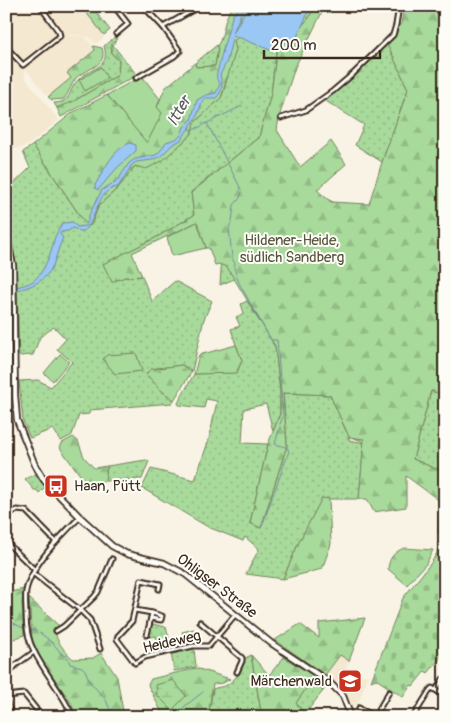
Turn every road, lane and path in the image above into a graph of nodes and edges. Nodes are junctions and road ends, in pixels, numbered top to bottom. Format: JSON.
{"nodes":[{"id":1,"x":40,"y":6,"type":"edge"},
{"id":2,"x":143,"y":6,"type":"edge"},
{"id":3,"x":200,"y":6,"type":"edge"},
{"id":4,"x":399,"y":6,"type":"edge"},
{"id":5,"x":115,"y":7,"type":"edge"},
{"id":6,"x":162,"y":27,"type":"junction"},
{"id":7,"x":116,"y":34,"type":"dead end"},
{"id":8,"x":6,"y":47,"type":"edge"},
{"id":9,"x":136,"y":78,"type":"dead end"},
{"id":10,"x":281,"y":118,"type":"dead end"},
{"id":11,"x":6,"y":235,"type":"edge"},
{"id":12,"x":6,"y":515,"type":"edge"},
{"id":13,"x":80,"y":517,"type":"junction"},
{"id":14,"x":6,"y":542,"type":"edge"},
{"id":15,"x":56,"y":542,"type":"junction"},
{"id":16,"x":112,"y":559,"type":"dead end"},
{"id":17,"x":35,"y":572,"type":"junction"},
{"id":18,"x":159,"y":589,"type":"dead end"},
{"id":19,"x":80,"y":610,"type":"junction"},
{"id":20,"x":135,"y":610,"type":"junction"},
{"id":21,"x":235,"y":615,"type":"junction"},
{"id":22,"x":200,"y":622,"type":"dead end"},
{"id":23,"x":56,"y":631,"type":"dead end"},
{"id":24,"x":147,"y":636,"type":"dead end"},
{"id":25,"x":217,"y":636,"type":"junction"},
{"id":26,"x":100,"y":648,"type":"dead end"},
{"id":27,"x":34,"y":652,"type":"junction"},
{"id":28,"x":237,"y":672,"type":"dead end"},
{"id":29,"x":6,"y":677,"type":"edge"},
{"id":30,"x":443,"y":680,"type":"dead end"},
{"id":31,"x":436,"y":690,"type":"junction"},
{"id":32,"x":390,"y":692,"type":"dead end"},
{"id":33,"x":445,"y":696,"type":"edge"},
{"id":34,"x":6,"y":698,"type":"edge"},
{"id":35,"x":359,"y":708,"type":"dead end"},
{"id":36,"x":36,"y":709,"type":"dead end"},
{"id":37,"x":376,"y":716,"type":"edge"},
{"id":38,"x":12,"y":717,"type":"edge"},
{"id":39,"x":73,"y":717,"type":"edge"},
{"id":40,"x":351,"y":717,"type":"edge"},
{"id":41,"x":412,"y":717,"type":"edge"}],
"edges":[{"from":1,"to":8,"type":"street"},
{"from":2,"to":6,"type":"street"},
{"from":3,"to":6,"type":"street"},
{"from":4,"to":10,"type":"street"},
{"from":5,"to":7,"type":"street"},
{"from":6,"to":9,"type":"street"},
{"from":11,"to":13,"type":"main road","name":"Ohligser Straße"},
{"from":12,"to":15,"type":"street"},
{"from":13,"to":15,"type":"street"},
{"from":13,"to":21,"type":"main road","name":"Ohligser Straße"},
{"from":14,"to":17,"type":"street"},
{"from":15,"to":17,"type":"street"},
{"from":16,"to":19,"type":"street"},
{"from":17,"to":19,"type":"street"},
{"from":17,"to":27,"type":"street"},
{"from":18,"to":20,"type":"street","name":"Heideweg"},
{"from":19,"to":23,"type":"street"},
{"from":19,"to":26,"type":"street"},
{"from":20,"to":24,"type":"street","name":"Heideweg"},
{"from":20,"to":25,"type":"street","name":"Heideweg"},
{"from":21,"to":25,"type":"street","name":"Heideweg"},
{"from":21,"to":40,"type":"main road","name":"Ohligser Straße"},
{"from":22,"to":25,"type":"street","name":"Heideweg"},
{"from":25,"to":28,"type":"street"},
{"from":27,"to":29,"type":"street"},
{"from":27,"to":39,"type":"street"},
{"from":30,"to":31,"type":"street"},
{"from":31,"to":33,"type":"street"},
{"from":31,"to":41,"type":"street"},
{"from":32,"to":37,"type":"street"},
{"from":34,"to":36,"type":"street"},
{"from":34,"to":38,"type":"street"},
{"from":35,"to":37,"type":"street"}]}
